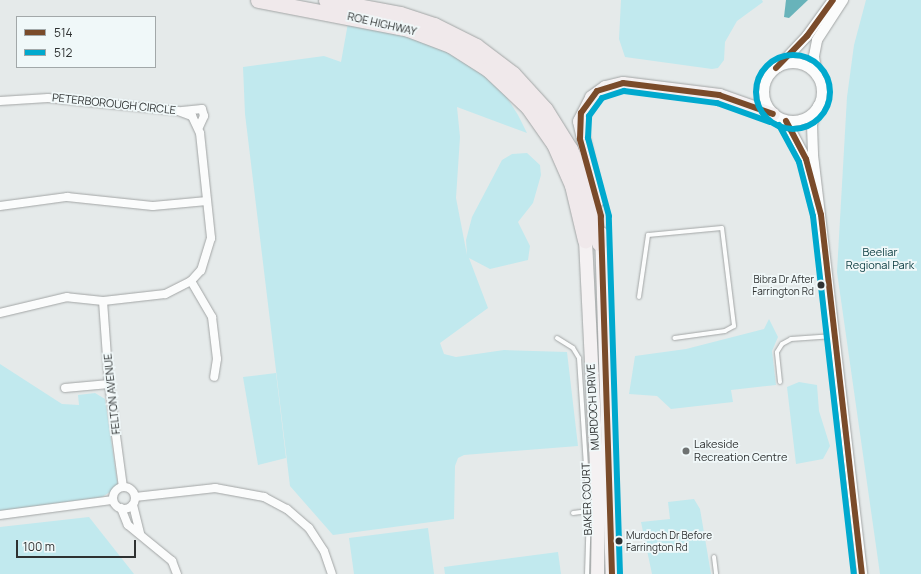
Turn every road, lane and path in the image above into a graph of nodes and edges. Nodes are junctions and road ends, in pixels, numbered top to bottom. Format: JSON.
{"nodes":[{"id":1,"x":260,"y":0,"type":"edge"},
{"id":2,"x":326,"y":0,"type":"edge"},
{"id":3,"x":833,"y":0,"type":"edge"},
{"id":4,"x":842,"y":0,"type":"edge"},
{"id":5,"x":776,"y":68,"type":"junction"},
{"id":6,"x":817,"y":77,"type":"junction"},
{"id":7,"x":0,"y":102,"type":"edge"},
{"id":8,"x":818,"y":106,"type":"junction"},
{"id":9,"x":182,"y":111,"type":"junction"},
{"id":10,"x":773,"y":114,"type":"junction"},
{"id":11,"x":786,"y":121,"type":"junction"},
{"id":12,"x":199,"y":127,"type":"junction"},
{"id":13,"x":207,"y":201,"type":"junction"},
{"id":14,"x":0,"y":206,"type":"edge"},
{"id":15,"x":821,"y":215,"type":"junction"},
{"id":16,"x":585,"y":240,"type":"joint"},
{"id":17,"x":600,"y":243,"type":"junction"},
{"id":18,"x":191,"y":281,"type":"junction"},
{"id":19,"x":639,"y":297,"type":"dead end"},
{"id":20,"x":103,"y":301,"type":"junction"},
{"id":21,"x":0,"y":313,"type":"edge"},
{"id":22,"x":835,"y":336,"type":"junction"},
{"id":23,"x":557,"y":338,"type":"dead end"},
{"id":24,"x":674,"y":338,"type":"dead end"},
{"id":25,"x":214,"y":377,"type":"dead end"},
{"id":26,"x":780,"y":382,"type":"dead end"},
{"id":27,"x":109,"y":384,"type":"junction"},
{"id":28,"x":65,"y":388,"type":"dead end"},
{"id":29,"x":123,"y":487,"type":"junction"},
{"id":30,"x":113,"y":500,"type":"junction"},
{"id":31,"x":134,"y":501,"type":"junction"},
{"id":32,"x":121,"y":508,"type":"junction"},
{"id":33,"x":589,"y":511,"type":"junction"},
{"id":34,"x":573,"y":513,"type":"dead end"},
{"id":35,"x":0,"y":515,"type":"edge"},
{"id":36,"x":140,"y":534,"type":"junction"},
{"id":37,"x":714,"y":557,"type":"dead end"},
{"id":38,"x":177,"y":574,"type":"edge"},
{"id":39,"x":332,"y":574,"type":"edge"},
{"id":40,"x":587,"y":574,"type":"edge"},
{"id":41,"x":597,"y":574,"type":"edge"},
{"id":42,"x":612,"y":574,"type":"edge"},
{"id":43,"x":716,"y":574,"type":"edge"},
{"id":44,"x":862,"y":574,"type":"edge"}],
"edges":[{"from":1,"to":16,"type":"highway","name":"ROE HIGHWAY"},
{"from":2,"to":17,"type":"highway","name":"ROE HIGHWAY"},
{"from":3,"to":5,"type":"street"},
{"from":4,"to":6,"type":"street"},
{"from":5,"to":6,"type":"street"},
{"from":5,"to":10,"type":"street"},
{"from":6,"to":8,"type":"street"},
{"from":7,"to":9,"type":"street","name":"PETERBOROUGH CIRCLE"},
{"from":8,"to":11,"type":"street"},
{"from":8,"to":15,"type":"street"},
{"from":9,"to":12,"type":"street","name":"PETERBOROUGH CIRCLE"},
{"from":9,"to":12,"type":"street"},
{"from":10,"to":11,"type":"street"},
{"from":10,"to":17,"type":"main road","name":"MURDOCH DRIVE"},
{"from":11,"to":15,"type":"street"},
{"from":12,"to":13,"type":"street"},
{"from":13,"to":14,"type":"street"},
{"from":13,"to":18,"type":"street"},
{"from":15,"to":22,"type":"street"},
{"from":16,"to":41,"type":"main road","name":"MURDOCH DRIVE"},
{"from":17,"to":42,"type":"main road","name":"MURDOCH DRIVE"},
{"from":18,"to":20,"type":"street"},
{"from":18,"to":25,"type":"street"},
{"from":19,"to":24,"type":"lane"},
{"from":20,"to":21,"type":"street"},
{"from":20,"to":27,"type":"street","name":"FELTON AVENUE"},
{"from":22,"to":26,"type":"lane"},
{"from":22,"to":44,"type":"street"},
{"from":23,"to":33,"type":"lane","name":"BAKER COURT"},
{"from":27,"to":28,"type":"street"},
{"from":27,"to":29,"type":"street","name":"FELTON AVENUE"},
{"from":29,"to":30,"type":"street"},
{"from":29,"to":31,"type":"street"},
{"from":30,"to":32,"type":"street"},
{"from":30,"to":35,"type":"street"},
{"from":31,"to":32,"type":"street"},
{"from":31,"to":36,"type":"street"},
{"from":31,"to":39,"type":"street"},
{"from":32,"to":36,"type":"street"},
{"from":33,"to":34,"type":"lane"},
{"from":33,"to":40,"type":"lane","name":"BAKER COURT"},
{"from":36,"to":38,"type":"street"},
{"from":37,"to":43,"type":"lane"}]}
